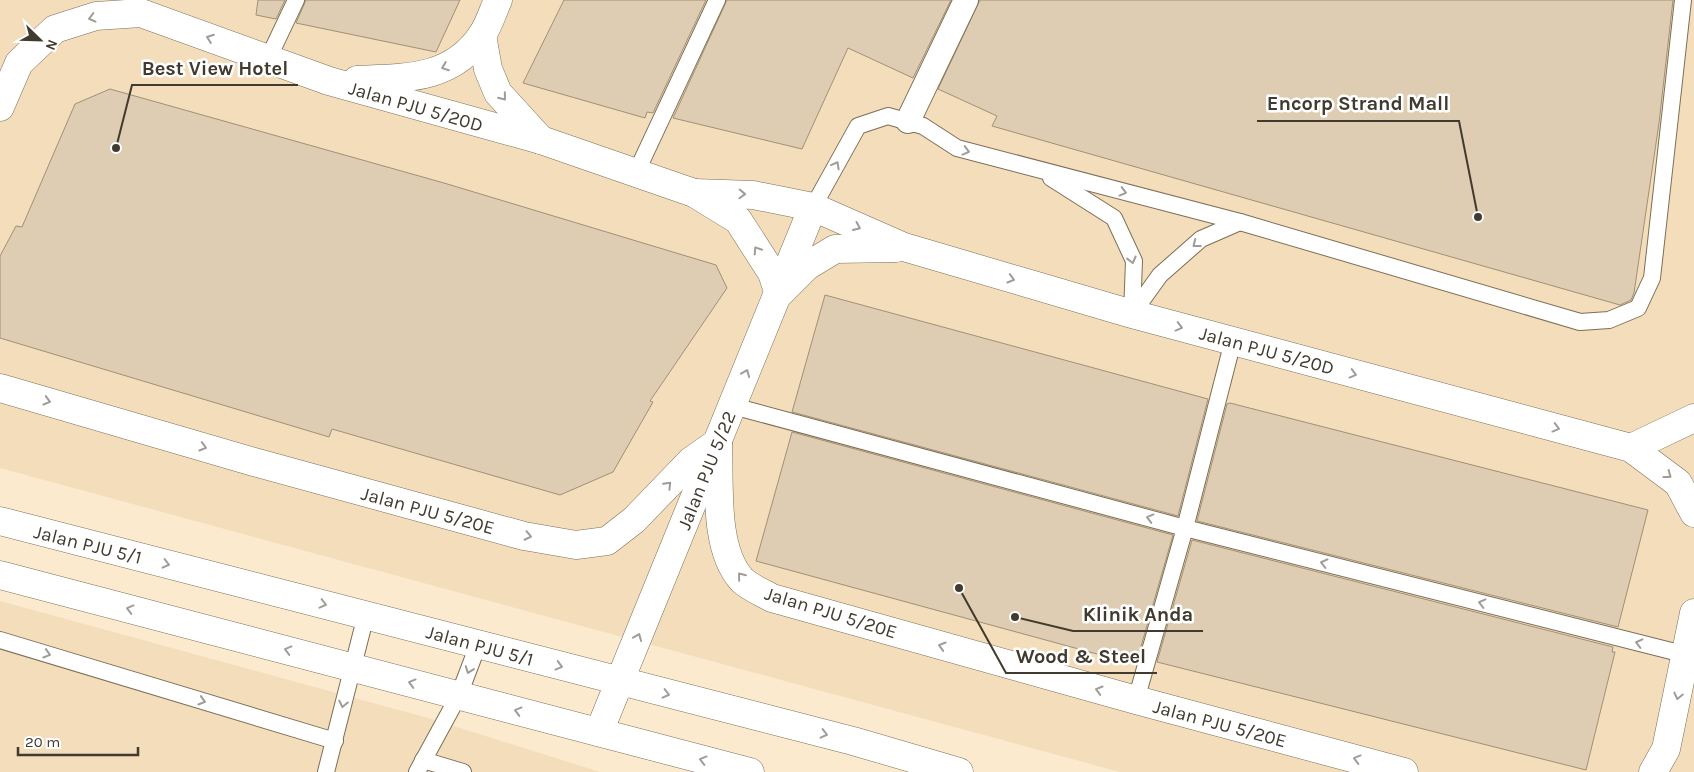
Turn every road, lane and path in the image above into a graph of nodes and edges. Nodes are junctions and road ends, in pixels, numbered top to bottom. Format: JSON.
{"nodes":[{"id":1,"x":296,"y":0,"type":"edge"},
{"id":2,"x":498,"y":0,"type":"edge"},
{"id":3,"x":717,"y":0,"type":"edge"},
{"id":4,"x":966,"y":0,"type":"edge"},
{"id":5,"x":1683,"y":0,"type":"edge"},
{"id":6,"x":135,"y":7,"type":"edge"},
{"id":7,"x":482,"y":36,"type":"junction"},
{"id":8,"x":268,"y":59,"type":"junction"},
{"id":9,"x":330,"y":81,"type":"junction"},
{"id":10,"x":0,"y":107,"type":"edge"},
{"id":11,"x":908,"y":121,"type":"junction"},
{"id":12,"x":541,"y":140,"type":"junction"},
{"id":13,"x":1037,"y":170,"type":"junction"},
{"id":14,"x":636,"y":173,"type":"junction"},
{"id":15,"x":694,"y":193,"type":"junction"},
{"id":16,"x":813,"y":207,"type":"junction"},
{"id":17,"x":1240,"y":222,"type":"junction"},
{"id":18,"x":904,"y":247,"type":"junction"},
{"id":19,"x":779,"y":294,"type":"junction"},
{"id":20,"x":1132,"y":314,"type":"junction"},
{"id":21,"x":1233,"y":341,"type":"junction"},
{"id":22,"x":0,"y":388,"type":"edge"},
{"id":23,"x":733,"y":406,"type":"junction"},
{"id":24,"x":1694,"y":418,"type":"edge"},
{"id":25,"x":718,"y":442,"type":"junction"},
{"id":26,"x":1631,"y":448,"type":"junction"},
{"id":27,"x":1694,"y":512,"type":"edge"},
{"id":28,"x":0,"y":521,"type":"edge"},
{"id":29,"x":1185,"y":528,"type":"junction"},
{"id":30,"x":0,"y":575,"type":"edge"},
{"id":31,"x":1694,"y":613,"type":"edge"},
{"id":32,"x":366,"y":615,"type":"junction"},
{"id":33,"x":0,"y":640,"type":"edge"},
{"id":34,"x":478,"y":645,"type":"junction"},
{"id":35,"x":1687,"y":655,"type":"junction"},
{"id":36,"x":352,"y":667,"type":"junction"},
{"id":37,"x":619,"y":682,"type":"junction"},
{"id":38,"x":460,"y":696,"type":"junction"},
{"id":39,"x":1136,"y":700,"type":"junction"},
{"id":40,"x":599,"y":732,"type":"junction"},
{"id":41,"x":335,"y":742,"type":"junction"},
{"id":42,"x":420,"y":766,"type":"edge"},
{"id":43,"x":942,"y":770,"type":"edge"},
{"id":44,"x":326,"y":772,"type":"edge"},
{"id":45,"x":463,"y":772,"type":"edge"},
{"id":46,"x":750,"y":772,"type":"edge"},
{"id":47,"x":1404,"y":772,"type":"edge"},
{"id":48,"x":1653,"y":772,"type":"edge"}],
"edges":[{"from":1,"to":8,"type":"lane"},
{"from":2,"to":7,"type":"street"},
{"from":3,"to":14,"type":"lane"},
{"from":4,"to":11,"type":"street"},
{"from":5,"to":17,"type":"lane"},
{"from":8,"to":6,"type":"street","name":"Jalan PJU 5/20D","one_way":true},
{"from":6,"to":10,"type":"street","one_way":true},
{"from":7,"to":9,"type":"street","one_way":true},
{"from":7,"to":12,"type":"street","one_way":true},
{"from":8,"to":9,"type":"street","name":"Jalan PJU 5/20D"},
{"from":9,"to":12,"type":"street","name":"Jalan PJU 5/20D"},
{"from":11,"to":13,"type":"lane","one_way":true},
{"from":16,"to":11,"type":"lane","one_way":true},
{"from":12,"to":14,"type":"street","name":"Jalan PJU 5/20D"},
{"from":13,"to":17,"type":"lane","one_way":true},
{"from":13,"to":20,"type":"lane","one_way":true},
{"from":14,"to":15,"type":"street","name":"Jalan PJU 5/20D"},
{"from":15,"to":16,"type":"street","name":"Jalan PJU 5/20D","one_way":true},
{"from":19,"to":15,"type":"street","name":"Jalan PJU 5/20D","one_way":true},
{"from":16,"to":18,"type":"street","name":"Jalan PJU 5/20D","one_way":true},
{"from":16,"to":19,"type":"street","name":"Jalan PJU 5/22"},
{"from":17,"to":20,"type":"lane","one_way":true},
{"from":18,"to":19,"type":"street","name":"Jalan PJU 5/20D"},
{"from":18,"to":20,"type":"street","name":"Jalan PJU 5/20D","one_way":true},
{"from":23,"to":19,"type":"street","name":"Jalan PJU 5/22","one_way":true},
{"from":20,"to":21,"type":"street","name":"Jalan PJU 5/20D","one_way":true},
{"from":21,"to":26,"type":"street","name":"Jalan PJU 5/20D","one_way":true},
{"from":21,"to":29,"type":"lane"},
{"from":22,"to":25,"type":"street","name":"Jalan PJU 5/20E","one_way":true},
{"from":23,"to":25,"type":"street","name":"Jalan PJU 5/22"},
{"from":29,"to":23,"type":"lane","one_way":true},
{"from":24,"to":26,"type":"street"},
{"from":37,"to":25,"type":"street","name":"Jalan PJU 5/22","one_way":true},
{"from":39,"to":25,"type":"street","name":"Jalan PJU 5/20E","one_way":true},
{"from":26,"to":27,"type":"street","name":"Jalan PJU 5/20D","one_way":true},
{"from":28,"to":32,"type":"street","name":"Jalan PJU 5/1","one_way":true},
{"from":35,"to":29,"type":"lane","one_way":true},
{"from":29,"to":39,"type":"lane"},
{"from":36,"to":30,"type":"street","one_way":true},
{"from":31,"to":35,"type":"street"},
{"from":32,"to":34,"type":"street","name":"Jalan PJU 5/1"},
{"from":32,"to":36,"type":"lane"},
{"from":33,"to":41,"type":"lane","one_way":true},
{"from":34,"to":37,"type":"street","name":"Jalan PJU 5/1","one_way":true},
{"from":34,"to":38,"type":"lane","one_way":true},
{"from":35,"to":48,"type":"street","one_way":true},
{"from":38,"to":36,"type":"street","one_way":true},
{"from":36,"to":41,"type":"lane","one_way":true},
{"from":37,"to":40,"type":"street","name":"Jalan PJU 5/22"},
{"from":37,"to":43,"type":"street","name":"Jalan PJU 5/1","one_way":true},
{"from":40,"to":38,"type":"street","one_way":true},
{"from":38,"to":42,"type":"lane"},
{"from":47,"to":39,"type":"street","name":"Jalan PJU 5/20E","one_way":true},
{"from":46,"to":40,"type":"street","one_way":true},
{"from":41,"to":44,"type":"lane"},
{"from":42,"to":45,"type":"lane"}]}
